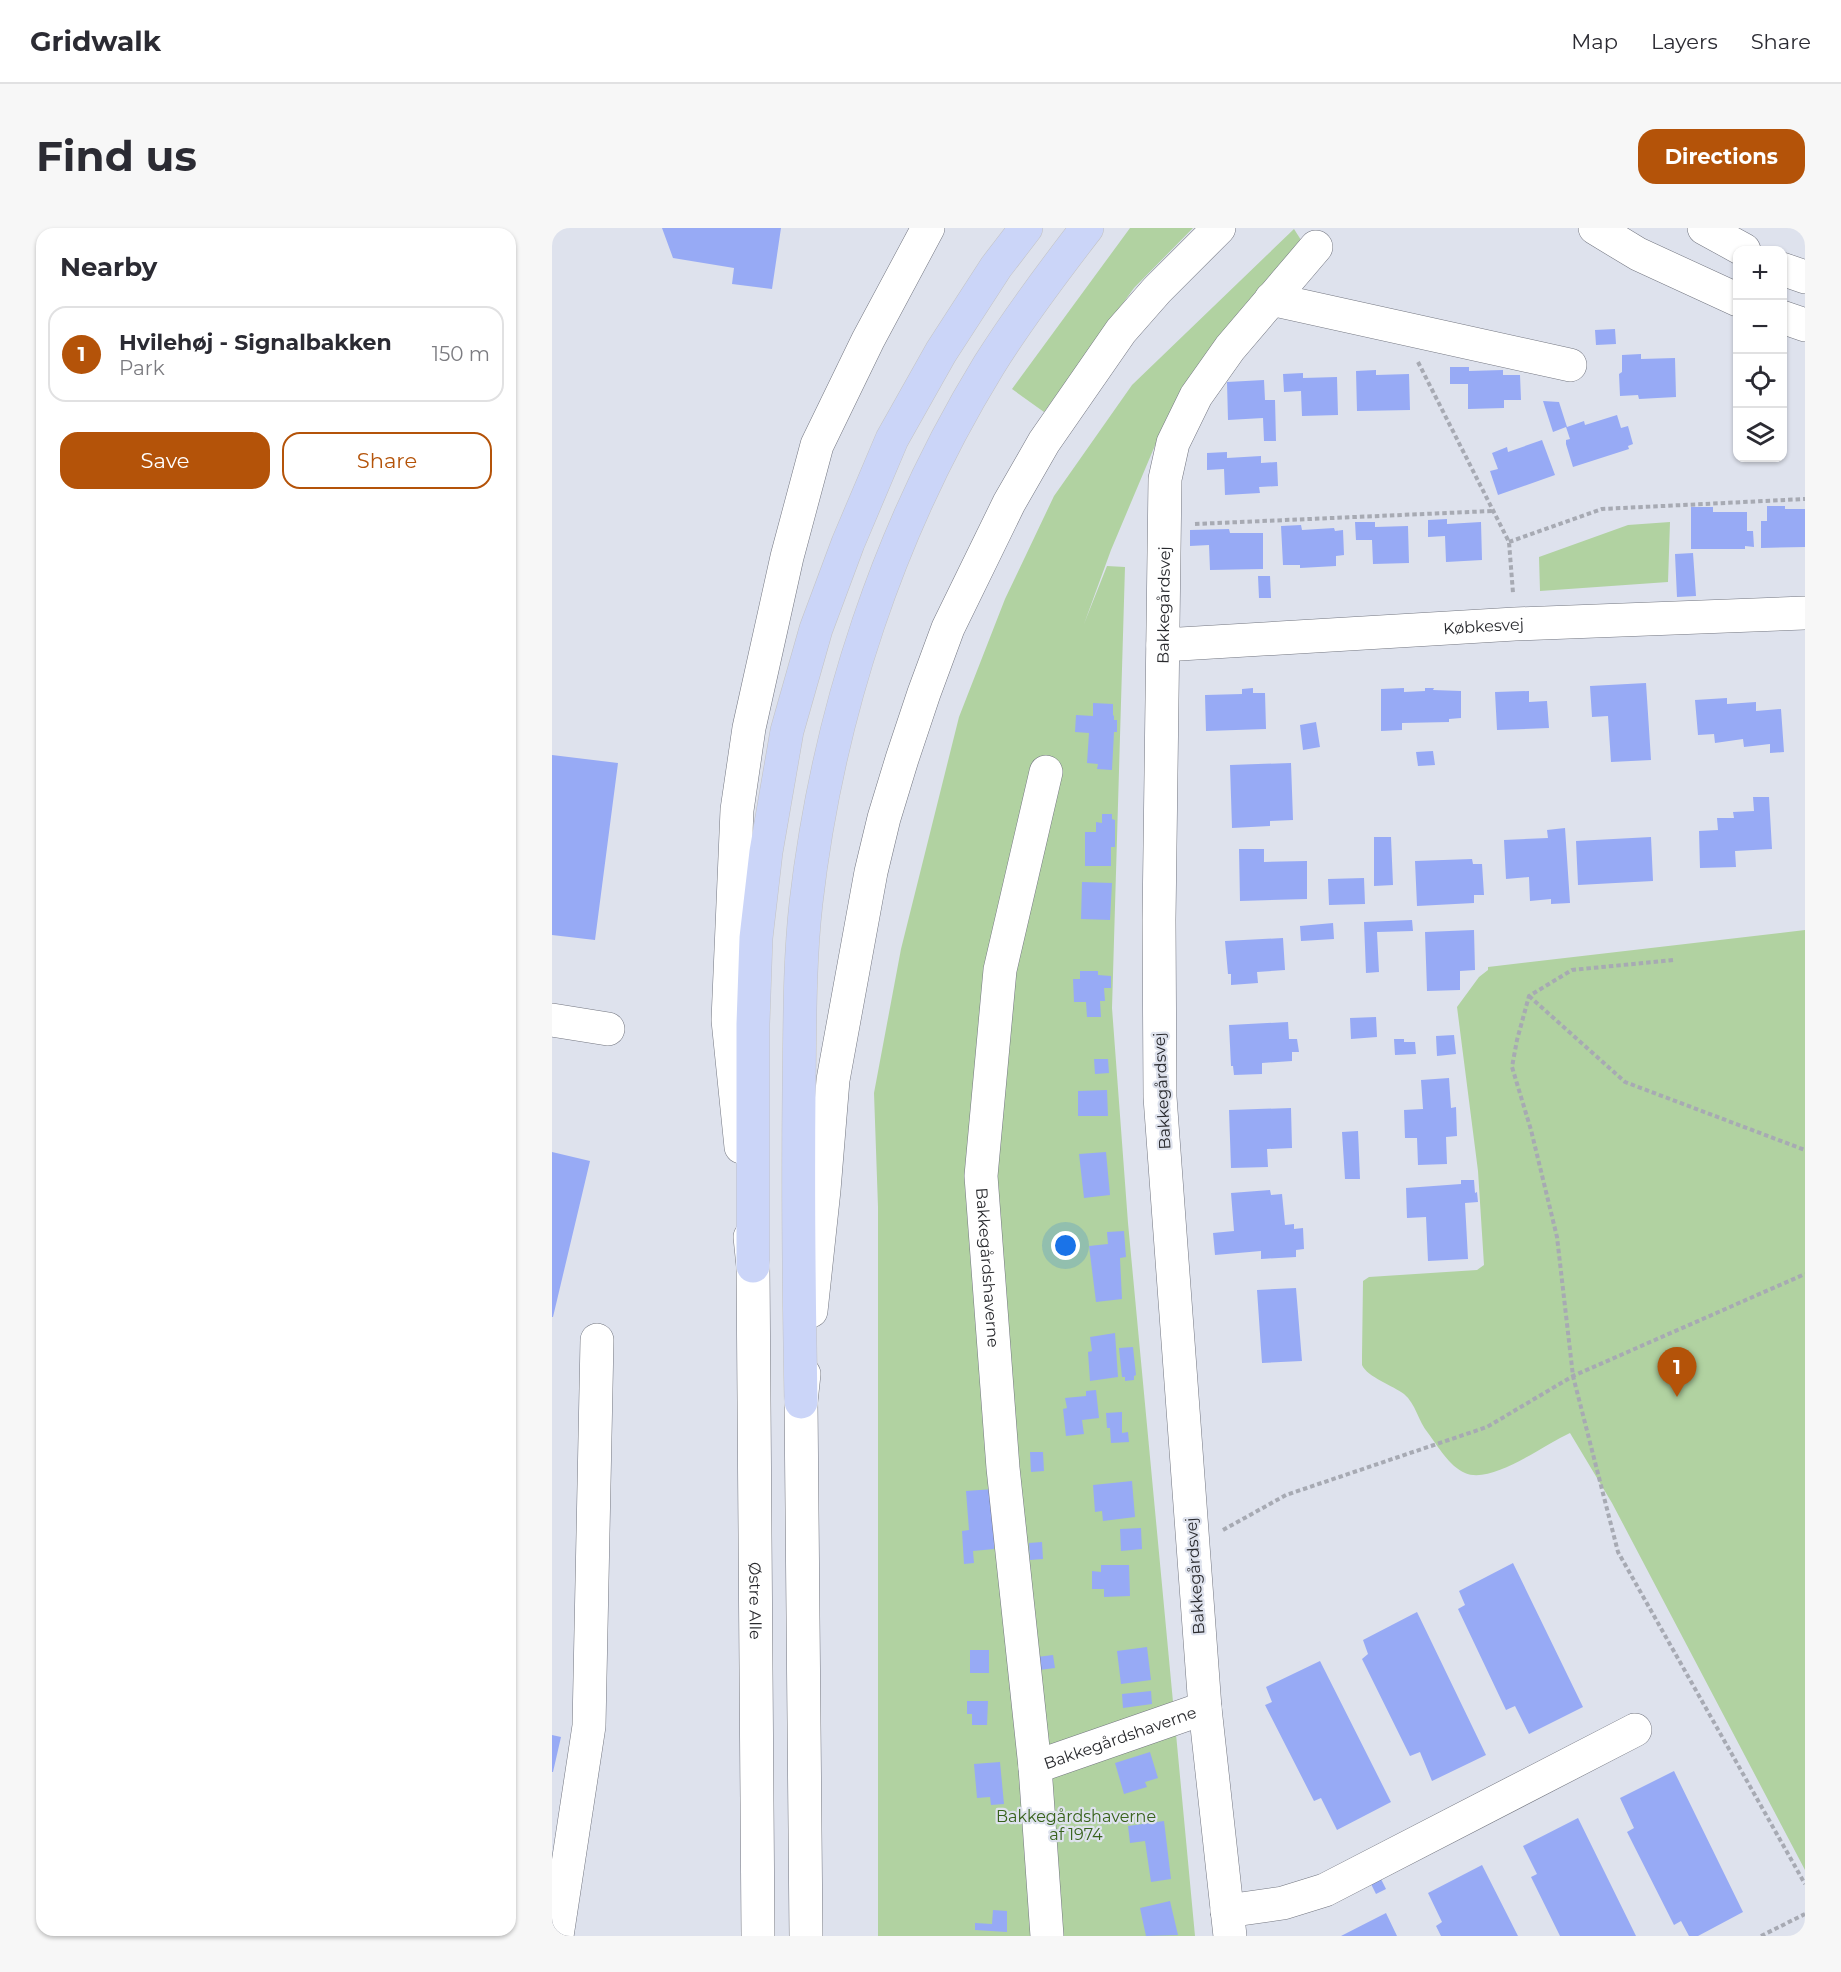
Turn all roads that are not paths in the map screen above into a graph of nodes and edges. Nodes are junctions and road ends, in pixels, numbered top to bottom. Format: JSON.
{"nodes":[{"id":1,"x":928,"y":228,"type":"edge"},
{"id":2,"x":1026,"y":228,"type":"edge"},
{"id":3,"x":1088,"y":228,"type":"edge"},
{"id":4,"x":1219,"y":228,"type":"edge"},
{"id":5,"x":1595,"y":228,"type":"edge"},
{"id":6,"x":1704,"y":228,"type":"edge"},
{"id":7,"x":1737,"y":246,"type":"edge"},
{"id":8,"x":1316,"y":247,"type":"dead end"},
{"id":9,"x":1787,"y":270,"type":"edge"},
{"id":10,"x":1805,"y":278,"type":"edge"},
{"id":11,"x":1733,"y":298,"type":"edge"},
{"id":12,"x":1271,"y":299,"type":"junction"},
{"id":13,"x":1787,"y":319,"type":"edge"},
{"id":14,"x":1805,"y":325,"type":"edge"},
{"id":15,"x":1570,"y":364,"type":"dead end"},
{"id":16,"x":1805,"y":613,"type":"edge"},
{"id":17,"x":1163,"y":645,"type":"junction"},
{"id":18,"x":1046,"y":772,"type":"dead end"},
{"id":19,"x":552,"y":1020,"type":"edge"},
{"id":20,"x":608,"y":1029,"type":"dead end"},
{"id":21,"x":753,"y":1266,"type":"junction"},
{"id":22,"x":597,"y":1340,"type":"dead end"},
{"id":23,"x":801,"y":1402,"type":"junction"},
{"id":24,"x":1204,"y":1708,"type":"junction"},
{"id":25,"x":1635,"y":1730,"type":"dead end"},
{"id":26,"x":1035,"y":1767,"type":"junction"},
{"id":27,"x":557,"y":1916,"type":"edge"},
{"id":28,"x":1228,"y":1924,"type":"edge"},
{"id":29,"x":758,"y":1936,"type":"edge"},
{"id":30,"x":806,"y":1936,"type":"edge"},
{"id":31,"x":1047,"y":1936,"type":"edge"}],
"edges":[{"from":1,"to":21,"type":"street","name":"Østre Alle"},
{"from":2,"to":21,"type":"highway"},
{"from":3,"to":23,"type":"highway"},
{"from":4,"to":23,"type":"street"},
{"from":5,"to":11,"type":"street"},
{"from":6,"to":7,"type":"street"},
{"from":8,"to":12,"type":"street","name":"Bakkegårdsvej"},
{"from":9,"to":10,"type":"street"},
{"from":12,"to":15,"type":"street"},
{"from":12,"to":17,"type":"street","name":"Bakkegårdsvej"},
{"from":13,"to":14,"type":"street"},
{"from":16,"to":17,"type":"street","name":"Købkesvej"},
{"from":17,"to":24,"type":"street","name":"Bakkegårdsvej"},
{"from":18,"to":26,"type":"street","name":"Bakkegårdshaverne"},
{"from":19,"to":20,"type":"street"},
{"from":21,"to":29,"type":"street","name":"Østre Alle"},
{"from":22,"to":27,"type":"street"},
{"from":23,"to":30,"type":"street"},
{"from":24,"to":26,"type":"street","name":"Bakkegårdshaverne"},
{"from":24,"to":28,"type":"street","name":"Bakkegårdsvej"},
{"from":25,"to":28,"type":"street","name":"Bakkegårdsvej"},
{"from":26,"to":31,"type":"street","name":"Bakkegårdshaverne"}]}
